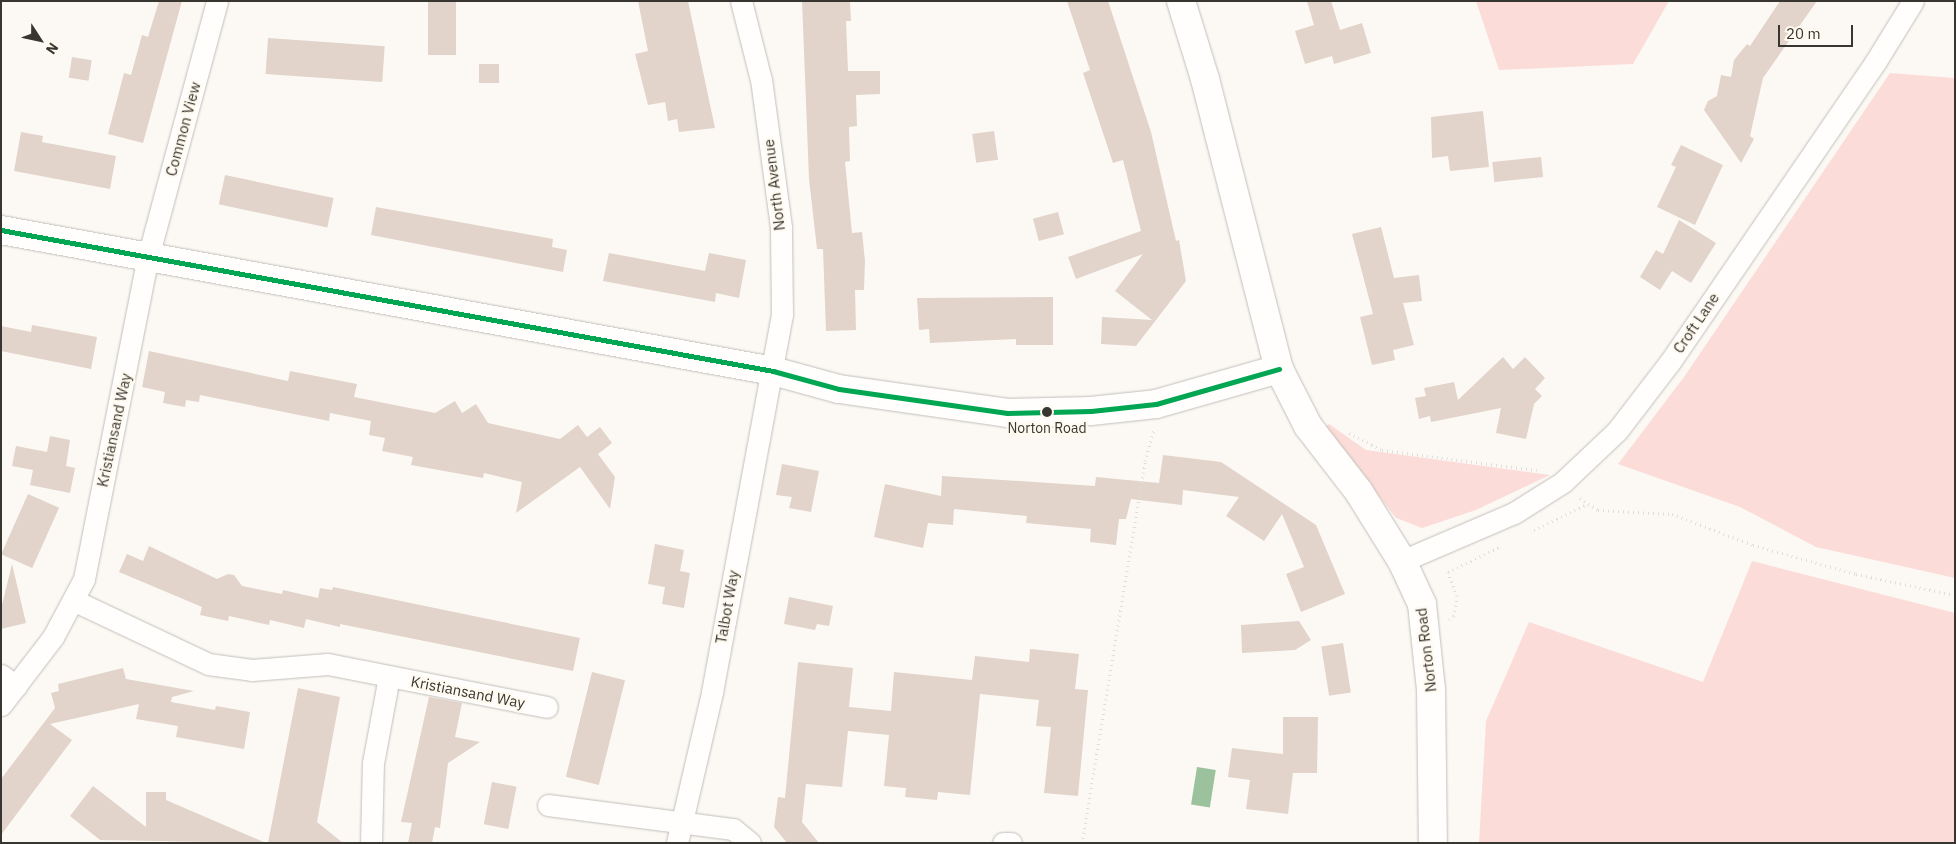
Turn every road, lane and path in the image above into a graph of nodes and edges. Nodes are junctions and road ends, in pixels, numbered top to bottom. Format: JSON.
{"nodes":[{"id":1,"x":217,"y":1,"type":"edge"},
{"id":2,"x":741,"y":1,"type":"edge"},
{"id":3,"x":1181,"y":1,"type":"edge"},
{"id":4,"x":1913,"y":1,"type":"edge"},
{"id":5,"x":1,"y":230,"type":"edge"},
{"id":6,"x":148,"y":257,"type":"junction"},
{"id":7,"x":1279,"y":369,"type":"junction"},
{"id":8,"x":772,"y":371,"type":"junction"},
{"id":9,"x":1155,"y":426,"type":"dead end"},
{"id":10,"x":1345,"y":431,"type":"dead end"},
{"id":11,"x":1544,"y":471,"type":"dead end"},
{"id":12,"x":1563,"y":482,"type":"junction"},
{"id":13,"x":1587,"y":504,"type":"junction"},
{"id":14,"x":1529,"y":532,"type":"dead end"},
{"id":15,"x":1504,"y":545,"type":"dead end"},
{"id":16,"x":1402,"y":561,"type":"junction"},
{"id":17,"x":1955,"y":595,"type":"edge"},
{"id":18,"x":75,"y":601,"type":"junction"},
{"id":19,"x":1445,"y":624,"type":"dead end"},
{"id":20,"x":389,"y":677,"type":"junction"},
{"id":21,"x":9,"y":680,"type":"edge"},
{"id":22,"x":1,"y":705,"type":"edge"},
{"id":23,"x":547,"y":707,"type":"dead end"},
{"id":24,"x":548,"y":805,"type":"dead end"},
{"id":25,"x":683,"y":821,"type":"junction"},
{"id":26,"x":371,"y":843,"type":"edge"},
{"id":27,"x":678,"y":843,"type":"edge"},
{"id":28,"x":750,"y":843,"type":"edge"},
{"id":29,"x":1003,"y":843,"type":"edge"},
{"id":30,"x":1011,"y":843,"type":"edge"},
{"id":31,"x":1082,"y":843,"type":"edge"},
{"id":32,"x":1433,"y":843,"type":"edge"}],
"edges":[{"from":1,"to":6,"type":"street","name":"Common View"},
{"from":2,"to":8,"type":"street","name":"North Avenue"},
{"from":3,"to":7,"type":"street","name":"Norton Road"},
{"from":4,"to":12,"type":"street","name":"Croft Lane"},
{"from":5,"to":6,"type":"street"},
{"from":6,"to":8,"type":"street"},
{"from":6,"to":18,"type":"street","name":"Kristiansand Way"},
{"from":7,"to":8,"type":"street"},
{"from":7,"to":16,"type":"street","name":"Norton Road"},
{"from":8,"to":25,"type":"street","name":"Talbot Way"},
{"from":9,"to":31,"type":"path"},
{"from":10,"to":11,"type":"path"},
{"from":12,"to":13,"type":"path"},
{"from":12,"to":16,"type":"street","name":"Croft Lane"},
{"from":13,"to":14,"type":"path"},
{"from":13,"to":17,"type":"path"},
{"from":15,"to":19,"type":"path"},
{"from":16,"to":32,"type":"street","name":"Norton Road"},
{"from":18,"to":20,"type":"street","name":"Kristiansand Way"},
{"from":18,"to":21,"type":"street","name":"Kristiansand Way"},
{"from":20,"to":23,"type":"street","name":"Kristiansand Way"},
{"from":20,"to":26,"type":"street"},
{"from":21,"to":22,"type":"street","name":"Kristiansand Way"},
{"from":24,"to":25,"type":"street"},
{"from":25,"to":27,"type":"street","name":"Talbot Way"},
{"from":25,"to":28,"type":"street"},
{"from":29,"to":30,"type":"street"}]}
